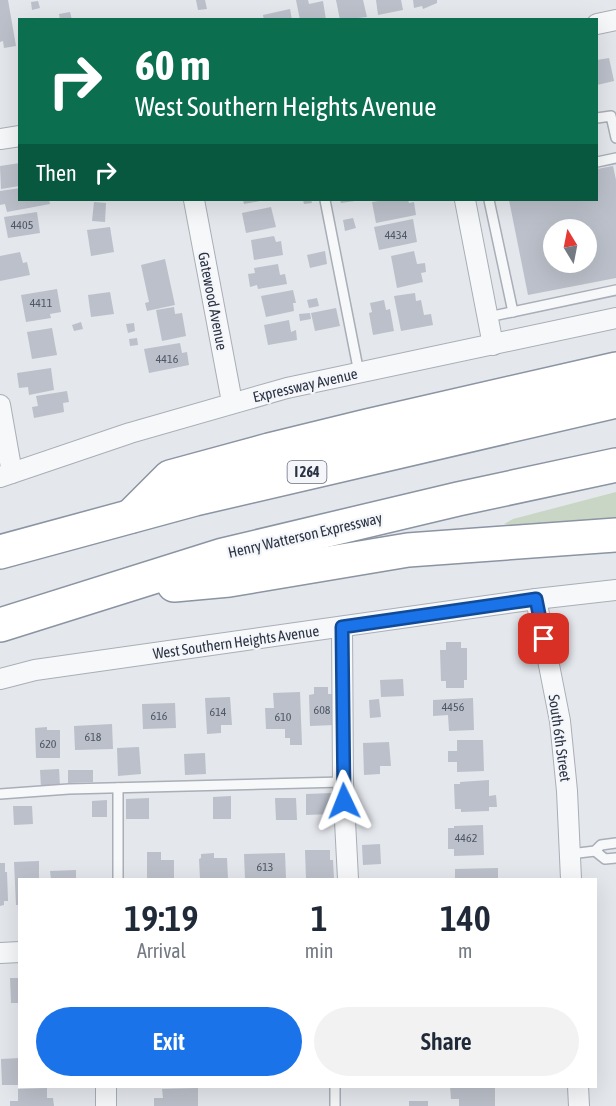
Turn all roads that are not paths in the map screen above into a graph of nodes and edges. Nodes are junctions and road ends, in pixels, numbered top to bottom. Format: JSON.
{"nodes":[{"id":1,"x":616,"y":20,"type":"edge"},
{"id":2,"x":598,"y":24,"type":"edge"},
{"id":3,"x":598,"y":118,"type":"edge"},
{"id":4,"x":18,"y":135,"type":"edge"},
{"id":5,"x":616,"y":138,"type":"edge"},
{"id":6,"x":0,"y":139,"type":"edge"},
{"id":7,"x":616,"y":158,"type":"edge"},
{"id":8,"x":598,"y":162,"type":"edge"},
{"id":9,"x":194,"y":201,"type":"edge"},
{"id":10,"x":325,"y":201,"type":"edge"},
{"id":11,"x":465,"y":201,"type":"edge"},
{"id":12,"x":489,"y":201,"type":"edge"},
{"id":13,"x":616,"y":290,"type":"edge"},
{"id":14,"x":513,"y":312,"type":"junction"},
{"id":15,"x":488,"y":317,"type":"junction"},
{"id":16,"x":616,"y":318,"type":"edge"},
{"id":17,"x":493,"y":345,"type":"junction"},
{"id":18,"x":616,"y":369,"type":"edge"},
{"id":19,"x":359,"y":373,"type":"junction"},
{"id":20,"x":616,"y":401,"type":"edge"},
{"id":21,"x":232,"y":402,"type":"junction"},
{"id":22,"x":0,"y":405,"type":"edge"},
{"id":23,"x":616,"y":465,"type":"edge"},
{"id":24,"x":6,"y":475,"type":"edge"},
{"id":25,"x":129,"y":518,"type":"junction"},
{"id":26,"x":616,"y":535,"type":"edge"},
{"id":27,"x":0,"y":552,"type":"edge"},
{"id":28,"x":616,"y":590,"type":"edge"},
{"id":29,"x":109,"y":591,"type":"junction"},
{"id":30,"x":536,"y":599,"type":"junction"},
{"id":31,"x":0,"y":625,"type":"edge"},
{"id":32,"x":342,"y":627,"type":"junction"},
{"id":33,"x":0,"y":680,"type":"edge"},
{"id":34,"x":343,"y":782,"type":"junction"},
{"id":35,"x":118,"y":789,"type":"junction"},
{"id":36,"x":0,"y":794,"type":"edge"},
{"id":37,"x":616,"y":843,"type":"edge"},
{"id":38,"x":595,"y":851,"type":"junction"},
{"id":39,"x":570,"y":854,"type":"junction"},
{"id":40,"x":616,"y":858,"type":"edge"},
{"id":41,"x":118,"y":878,"type":"edge"},
{"id":42,"x":348,"y":878,"type":"edge"},
{"id":43,"x":571,"y":878,"type":"edge"},
{"id":44,"x":18,"y":952,"type":"edge"},
{"id":45,"x":0,"y":953,"type":"edge"},
{"id":46,"x":106,"y":1088,"type":"edge"},
{"id":47,"x":335,"y":1088,"type":"edge"},
{"id":48,"x":578,"y":1088,"type":"edge"},
{"id":49,"x":106,"y":1106,"type":"edge"},
{"id":50,"x":335,"y":1106,"type":"edge"},
{"id":51,"x":579,"y":1106,"type":"edge"}],
"edges":[{"from":1,"to":2,"type":"street"},
{"from":3,"to":5,"type":"lane"},
{"from":4,"to":6,"type":"street"},
{"from":7,"to":8,"type":"lane"},
{"from":9,"to":21,"type":"street","name":"Gatewood Avenue"},
{"from":10,"to":19,"type":"lane"},
{"from":11,"to":15,"type":"street"},
{"from":12,"to":14,"type":"lane"},
{"from":13,"to":14,"type":"lane"},
{"from":14,"to":15,"type":"lane"},
{"from":15,"to":17,"type":"street"},
{"from":16,"to":17,"type":"street","name":"Expressway Avenue"},
{"from":17,"to":19,"type":"street","name":"Expressway Avenue"},
{"from":18,"to":25,"type":"highway"},
{"from":19,"to":21,"type":"street","name":"Expressway Avenue"},
{"from":20,"to":25,"type":"highway","number":"I 264"},
{"from":21,"to":24,"type":"street","name":"Expressway Avenue"},
{"from":22,"to":24,"type":"street"},
{"from":23,"to":29,"type":"highway","name":"Henry Watterson Expressway"},
{"from":25,"to":27,"type":"highway","number":"I 264"},
{"from":26,"to":29,"type":"highway"},
{"from":28,"to":30,"type":"street","name":"West Southern Heights Avenue"},
{"from":29,"to":31,"type":"highway","name":"Henry Watterson Expressway"},
{"from":30,"to":32,"type":"street","name":"West Southern Heights Avenue"},
{"from":30,"to":39,"type":"street","name":"South 6th Street"},
{"from":32,"to":33,"type":"street","name":"West Southern Heights Avenue"},
{"from":32,"to":34,"type":"street"},
{"from":34,"to":35,"type":"lane"},
{"from":34,"to":42,"type":"street"},
{"from":35,"to":36,"type":"lane"},
{"from":35,"to":41,"type":"lane"},
{"from":37,"to":38,"type":"lane"},
{"from":38,"to":39,"type":"lane"},
{"from":38,"to":40,"type":"lane"},
{"from":39,"to":43,"type":"street","name":"South 6th Street"},
{"from":44,"to":45,"type":"street"},
{"from":46,"to":49,"type":"street"},
{"from":47,"to":50,"type":"lane"},
{"from":48,"to":51,"type":"street"}]}
